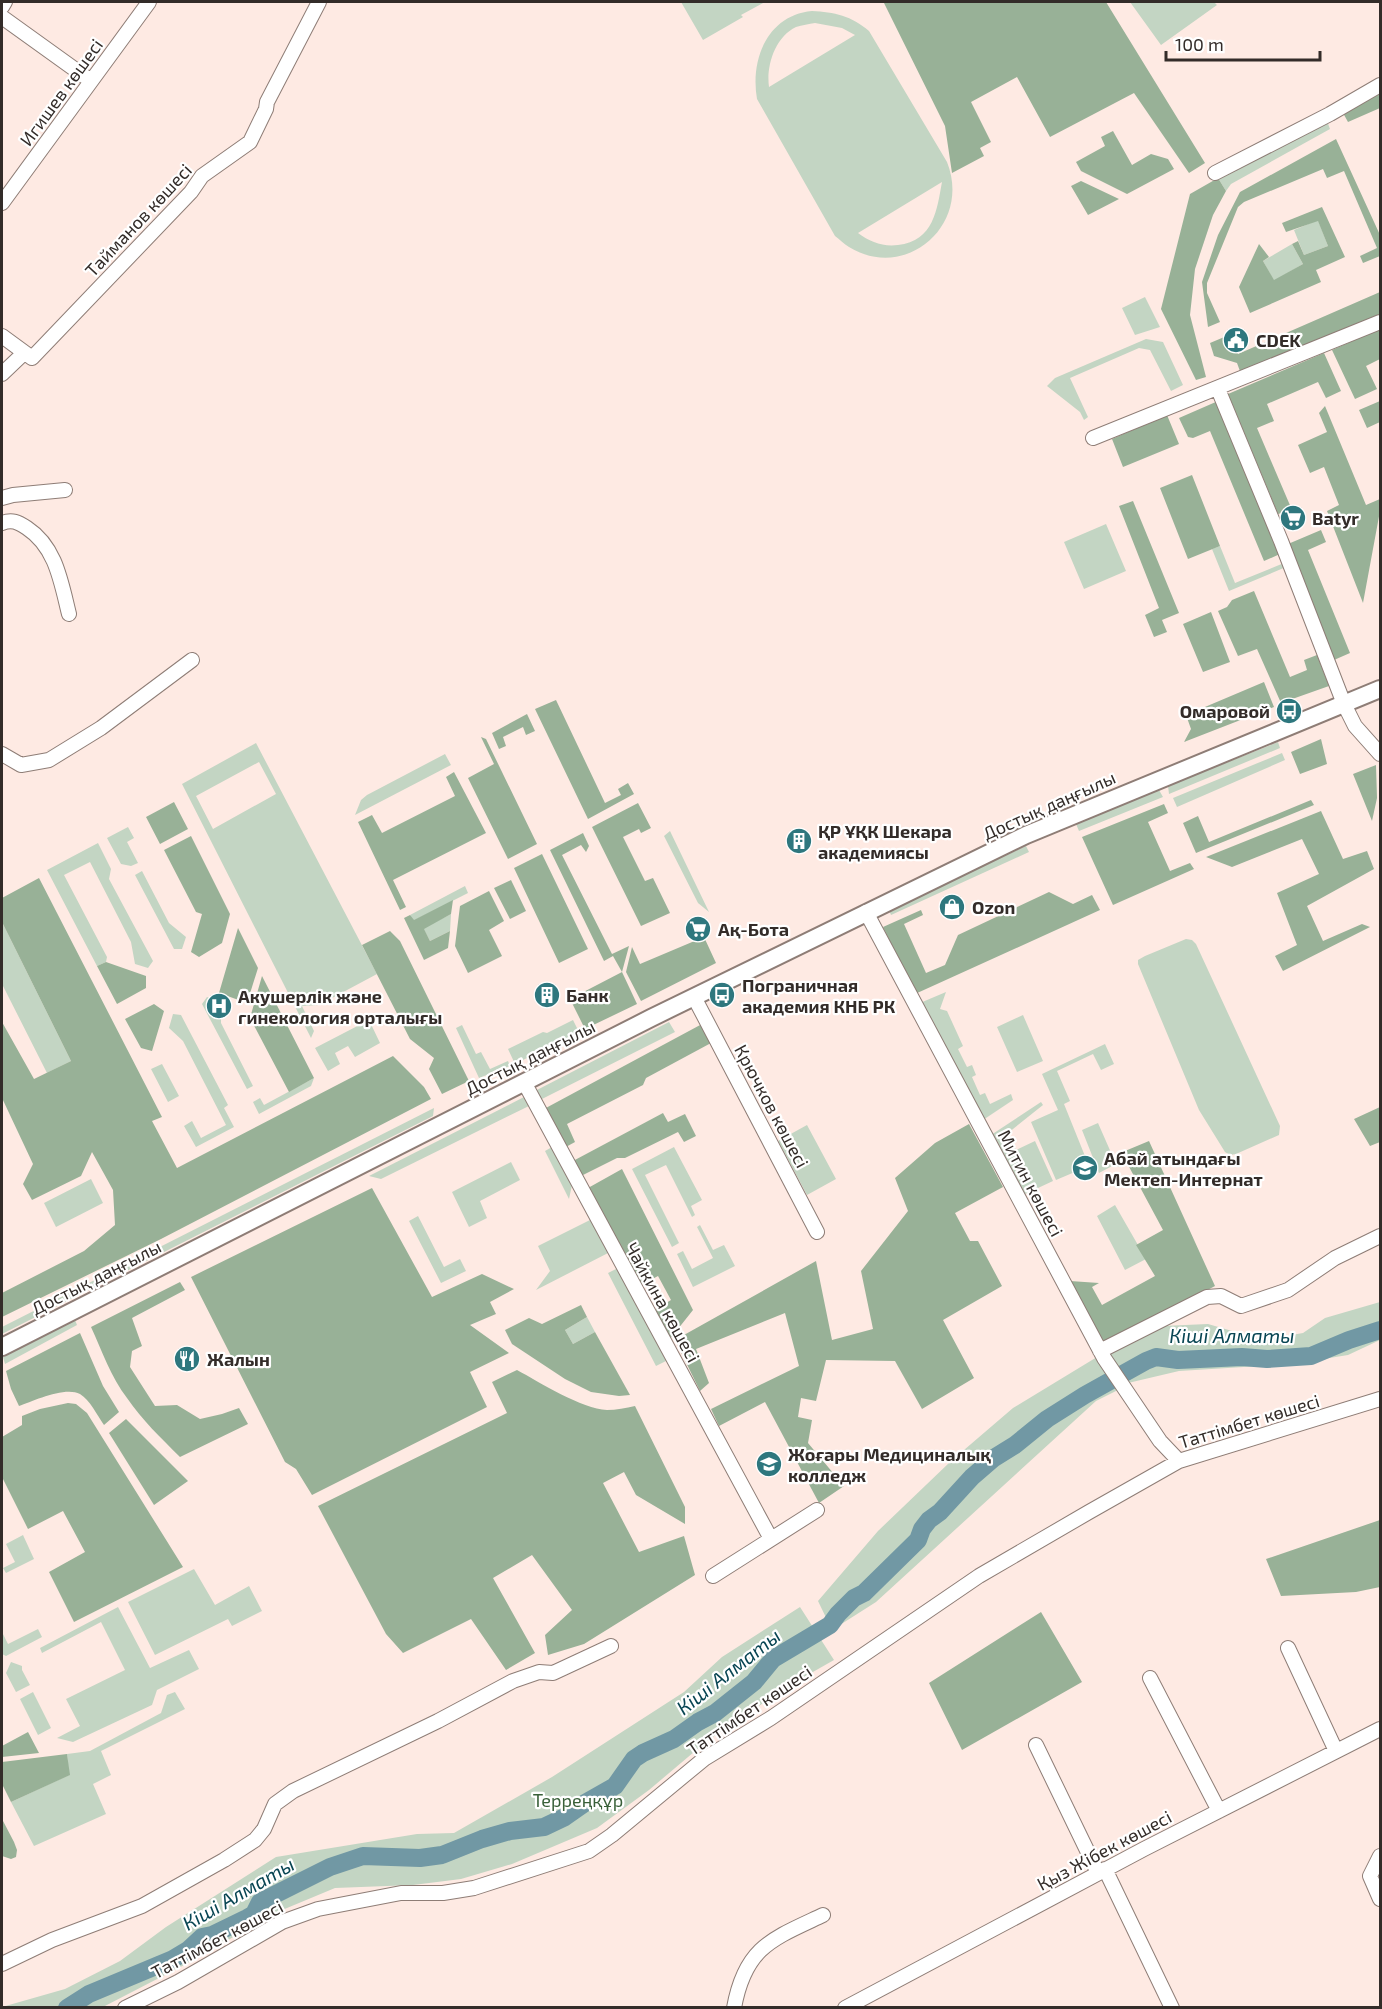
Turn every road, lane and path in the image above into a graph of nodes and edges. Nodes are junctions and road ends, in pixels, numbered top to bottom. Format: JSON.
{"nodes":[{"id":1,"x":5,"y":2,"type":"edge"},
{"id":2,"x":149,"y":2,"type":"edge"},
{"id":3,"x":319,"y":2,"type":"edge"},
{"id":4,"x":2,"y":7,"type":"edge"},
{"id":5,"x":2,"y":17,"type":"edge"},
{"id":6,"x":91,"y":81,"type":"junction"},
{"id":7,"x":1380,"y":85,"type":"edge"},
{"id":8,"x":1215,"y":173,"type":"dead end"},
{"id":9,"x":2,"y":203,"type":"edge"},
{"id":10,"x":1380,"y":322,"type":"edge"},
{"id":11,"x":2,"y":336,"type":"edge"},
{"id":12,"x":24,"y":353,"type":"junction"},
{"id":13,"x":2,"y":374,"type":"edge"},
{"id":14,"x":1218,"y":389,"type":"junction"},
{"id":15,"x":1092,"y":438,"type":"dead end"},
{"id":16,"x":65,"y":490,"type":"dead end"},
{"id":17,"x":2,"y":498,"type":"edge"},
{"id":18,"x":2,"y":523,"type":"edge"},
{"id":19,"x":69,"y":614,"type":"dead end"},
{"id":20,"x":192,"y":660,"type":"dead end"},
{"id":21,"x":1380,"y":689,"type":"edge"},
{"id":22,"x":1344,"y":704,"type":"junction"},
{"id":23,"x":2,"y":754,"type":"edge"},
{"id":24,"x":1380,"y":754,"type":"edge"},
{"id":25,"x":866,"y":912,"type":"junction"},
{"id":26,"x":694,"y":997,"type":"junction"},
{"id":27,"x":524,"y":1082,"type":"junction"},
{"id":28,"x":817,"y":1232,"type":"dead end"},
{"id":29,"x":1380,"y":1236,"type":"edge"},
{"id":30,"x":2,"y":1347,"type":"edge"},
{"id":31,"x":1101,"y":1351,"type":"junction"},
{"id":32,"x":1380,"y":1400,"type":"edge"},
{"id":33,"x":1179,"y":1461,"type":"junction"},
{"id":34,"x":817,"y":1510,"type":"dead end"},
{"id":35,"x":771,"y":1539,"type":"junction"},
{"id":36,"x":713,"y":1576,"type":"dead end"},
{"id":37,"x":611,"y":1646,"type":"dead end"},
{"id":38,"x":1288,"y":1648,"type":"dead end"},
{"id":39,"x":1150,"y":1678,"type":"dead end"},
{"id":40,"x":1380,"y":1729,"type":"edge"},
{"id":41,"x":1036,"y":1745,"type":"dead end"},
{"id":42,"x":1336,"y":1751,"type":"junction"},
{"id":43,"x":1219,"y":1811,"type":"junction"},
{"id":44,"x":1380,"y":1856,"type":"edge"},
{"id":45,"x":1102,"y":1871,"type":"junction"},
{"id":46,"x":1380,"y":1899,"type":"edge"},
{"id":47,"x":823,"y":1915,"type":"dead end"},
{"id":48,"x":2,"y":1964,"type":"edge"},
{"id":49,"x":124,"y":2007,"type":"edge"},
{"id":50,"x":734,"y":2007,"type":"edge"},
{"id":51,"x":846,"y":2007,"type":"edge"},
{"id":52,"x":1172,"y":2007,"type":"edge"}],
"edges":[{"from":1,"to":4,"type":"street"},
{"from":2,"to":6,"type":"street","name":"Игишев көшесі"},
{"from":3,"to":12,"type":"street","name":"Тайманов көшесі"},
{"from":5,"to":6,"type":"street"},
{"from":6,"to":9,"type":"street","name":"Игишев көшесі"},
{"from":7,"to":8,"type":"street"},
{"from":10,"to":14,"type":"street"},
{"from":11,"to":12,"type":"street"},
{"from":12,"to":13,"type":"street","name":"Тайманов көшесі"},
{"from":14,"to":15,"type":"street"},
{"from":14,"to":22,"type":"street"},
{"from":16,"to":17,"type":"street"},
{"from":18,"to":19,"type":"street"},
{"from":20,"to":23,"type":"street"},
{"from":21,"to":22,"type":"main road","name":"Достық даңғылы"},
{"from":22,"to":24,"type":"street"},
{"from":22,"to":25,"type":"main road","name":"Достық даңғылы"},
{"from":25,"to":26,"type":"main road","name":"Достық даңғылы"},
{"from":25,"to":31,"type":"street","name":"Митин көшесі"},
{"from":26,"to":27,"type":"main road","name":"Достық даңғылы"},
{"from":26,"to":28,"type":"street","name":"Крючков көшесі"},
{"from":27,"to":30,"type":"main road","name":"Достық даңғылы"},
{"from":27,"to":35,"type":"street","name":"Чайкина көшесі"},
{"from":29,"to":31,"type":"street"},
{"from":31,"to":33,"type":"street","name":"Митин көшесі"},
{"from":32,"to":33,"type":"street","name":"Таттімбет көшесі"},
{"from":33,"to":49,"type":"street","name":"Таттімбет көшесі"},
{"from":34,"to":35,"type":"street"},
{"from":35,"to":36,"type":"street"},
{"from":37,"to":48,"type":"street"},
{"from":38,"to":42,"type":"street"},
{"from":39,"to":43,"type":"street"},
{"from":40,"to":42,"type":"street","name":"Қыз Жібек көшесі"},
{"from":41,"to":45,"type":"street"},
{"from":42,"to":43,"type":"street","name":"Қыз Жібек көшесі"},
{"from":43,"to":45,"type":"street","name":"Қыз Жібек көшесі"},
{"from":44,"to":46,"type":"street"},
{"from":45,"to":51,"type":"street","name":"Қыз Жібек көшесі"},
{"from":45,"to":52,"type":"street"},
{"from":47,"to":50,"type":"street"}]}
